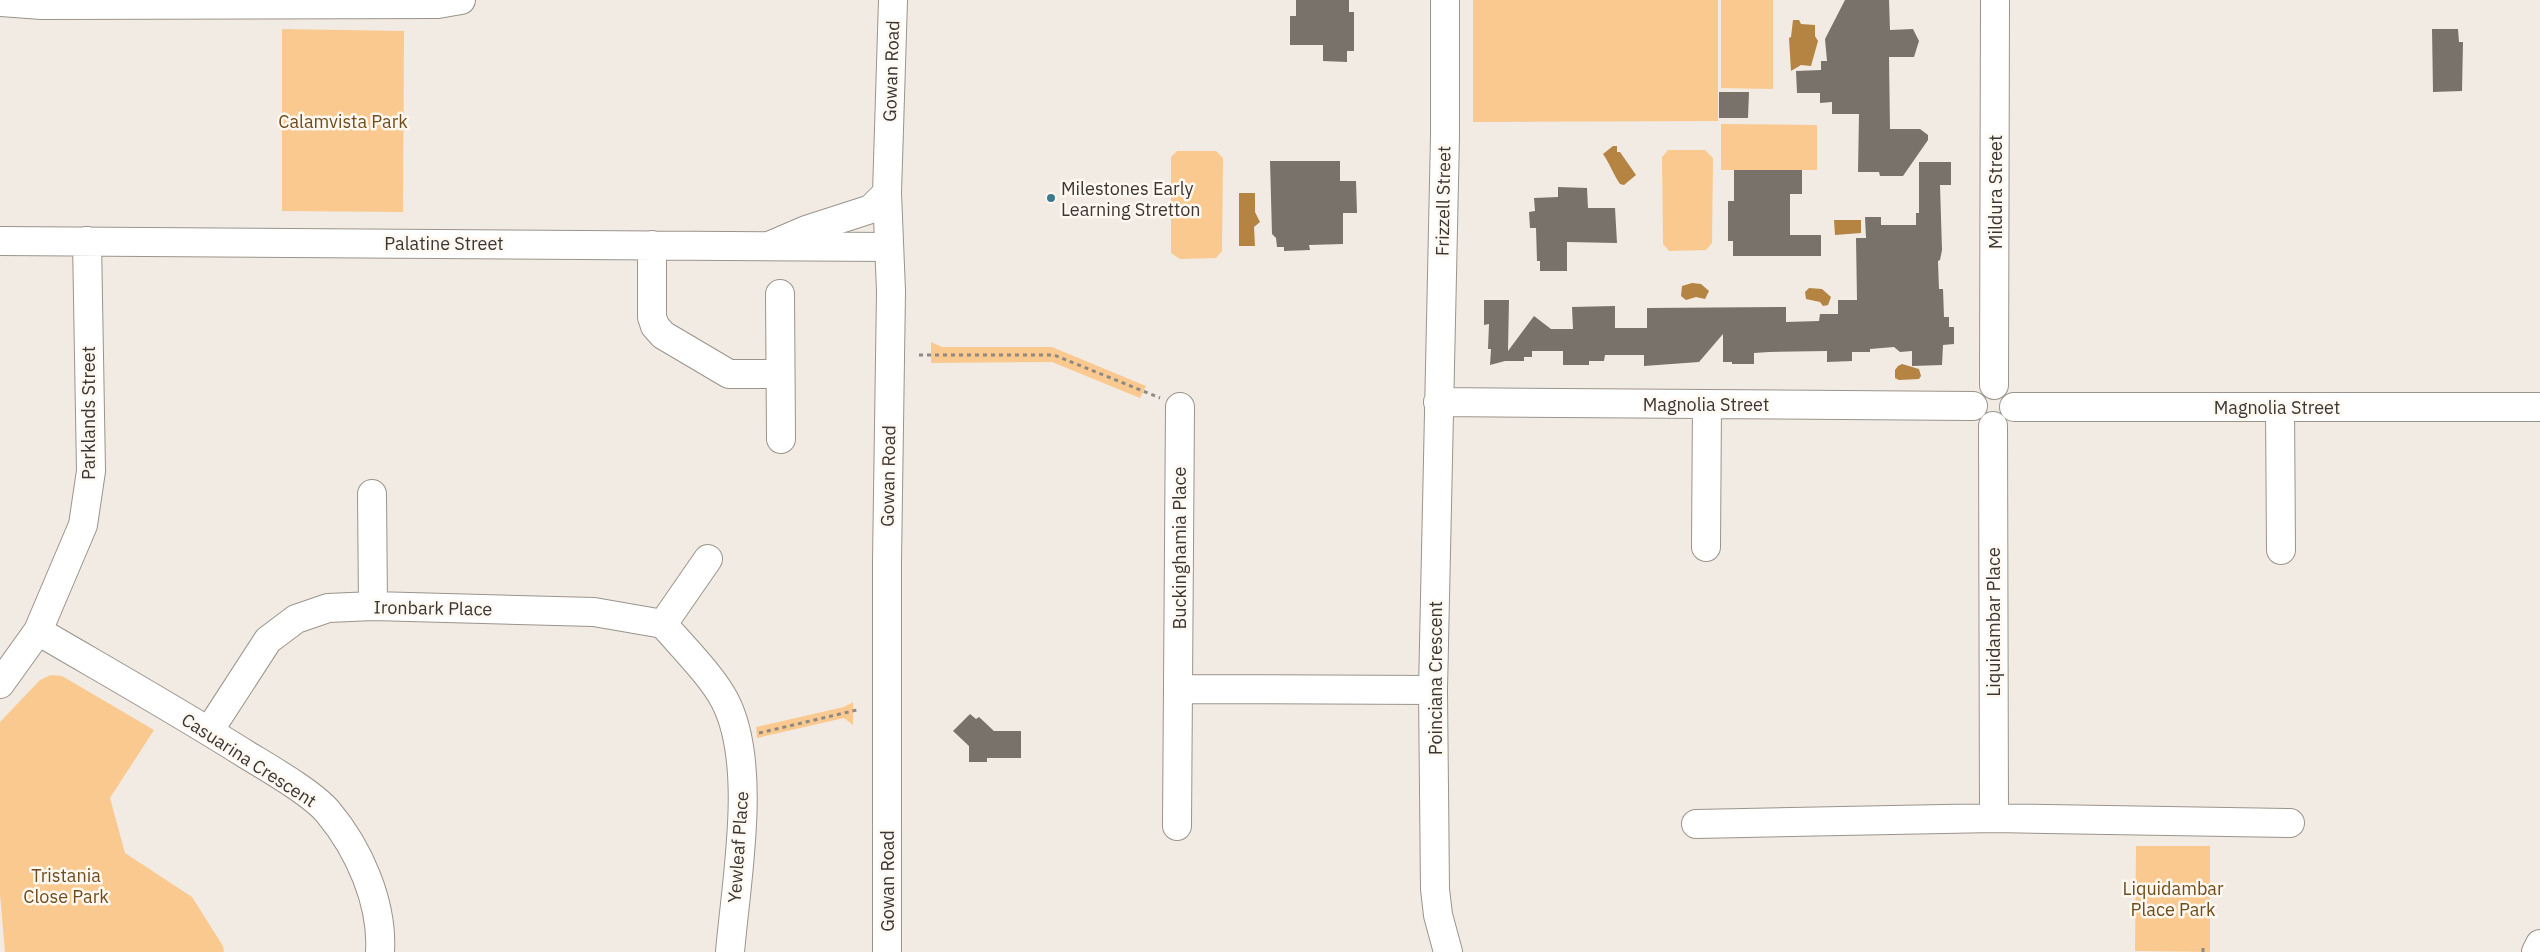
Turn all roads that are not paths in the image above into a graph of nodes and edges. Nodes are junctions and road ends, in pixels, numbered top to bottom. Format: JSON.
{"nodes":[{"id":1,"x":461,"y":0,"type":"edge"},
{"id":2,"x":893,"y":0,"type":"edge"},
{"id":3,"x":1445,"y":0,"type":"edge"},
{"id":4,"x":1995,"y":0,"type":"edge"},
{"id":5,"x":0,"y":2,"type":"edge"},
{"id":6,"x":205,"y":2,"type":"edge"},
{"id":7,"x":887,"y":194,"type":"junction"},
{"id":8,"x":0,"y":241,"type":"edge"},
{"id":9,"x":87,"y":241,"type":"junction"},
{"id":10,"x":652,"y":245,"type":"junction"},
{"id":11,"x":771,"y":245,"type":"junction"},
{"id":12,"x":889,"y":247,"type":"junction"},
{"id":13,"x":780,"y":294,"type":"dead end"},
{"id":14,"x":780,"y":374,"type":"junction"},
{"id":15,"x":1994,"y":385,"type":"junction"},
{"id":16,"x":1438,"y":402,"type":"junction"},
{"id":17,"x":1707,"y":404,"type":"junction"},
{"id":18,"x":1973,"y":406,"type":"junction"},
{"id":19,"x":1180,"y":407,"type":"road end"},
{"id":20,"x":2014,"y":407,"type":"junction"},
{"id":21,"x":2280,"y":407,"type":"junction"},
{"id":22,"x":2540,"y":407,"type":"edge"},
{"id":23,"x":1993,"y":426,"type":"junction"},
{"id":24,"x":781,"y":439,"type":"dead end"},
{"id":25,"x":372,"y":494,"type":"dead end"},
{"id":26,"x":1706,"y":547,"type":"dead end"},
{"id":27,"x":2281,"y":550,"type":"dead end"},
{"id":28,"x":708,"y":559,"type":"dead end"},
{"id":29,"x":373,"y":606,"type":"junction"},
{"id":30,"x":663,"y":624,"type":"junction"},
{"id":31,"x":38,"y":631,"type":"junction"},
{"id":32,"x":0,"y":684,"type":"edge"},
{"id":33,"x":1178,"y":689,"type":"junction"},
{"id":34,"x":1433,"y":690,"type":"junction"},
{"id":35,"x":209,"y":731,"type":"junction"},
{"id":36,"x":1994,"y":818,"type":"junction"},
{"id":37,"x":2290,"y":823,"type":"dead end"},
{"id":38,"x":1696,"y":824,"type":"dead end"},
{"id":39,"x":1178,"y":826,"type":"dead end"},
{"id":40,"x":2540,"y":944,"type":"edge"},
{"id":41,"x":380,"y":952,"type":"edge"},
{"id":42,"x":730,"y":952,"type":"edge"},
{"id":43,"x":887,"y":952,"type":"edge"},
{"id":44,"x":1448,"y":952,"type":"edge"},
{"id":45,"x":2536,"y":952,"type":"edge"}],
"edges":[{"from":1,"to":6,"type":"street"},
{"from":2,"to":7,"type":"street","name":"Gowan Road"},
{"from":3,"to":16,"type":"street","name":"Frizzell Street"},
{"from":4,"to":15,"type":"street","name":"Mildura Street"},
{"from":5,"to":6,"type":"street"},
{"from":7,"to":11,"type":"street"},
{"from":7,"to":12,"type":"street","name":"Gowan Road"},
{"from":8,"to":9,"type":"street","name":"Palatine Street"},
{"from":9,"to":10,"type":"street","name":"Palatine Street"},
{"from":9,"to":31,"type":"street","name":"Parklands Street"},
{"from":10,"to":11,"type":"street","name":"Palatine Street"},
{"from":10,"to":14,"type":"street"},
{"from":11,"to":12,"type":"street","name":"Palatine Street"},
{"from":12,"to":43,"type":"street","name":"Gowan Road"},
{"from":13,"to":14,"type":"street"},
{"from":14,"to":24,"type":"street"},
{"from":15,"to":18,"type":"street"},
{"from":15,"to":20,"type":"street"},
{"from":16,"to":17,"type":"street","name":"Magnolia Street"},
{"from":16,"to":34,"type":"street","name":"Poinciana Crescent"},
{"from":17,"to":18,"type":"street","name":"Magnolia Street"},
{"from":17,"to":26,"type":"street"},
{"from":18,"to":23,"type":"street"},
{"from":19,"to":33,"type":"street","name":"Buckinghamia Place"},
{"from":20,"to":21,"type":"street","name":"Magnolia Street"},
{"from":20,"to":23,"type":"street"},
{"from":21,"to":22,"type":"street","name":"Magnolia Street"},
{"from":21,"to":27,"type":"street"},
{"from":23,"to":36,"type":"street","name":"Liquidambar Place"},
{"from":25,"to":29,"type":"street"},
{"from":28,"to":30,"type":"street"},
{"from":29,"to":30,"type":"street","name":"Ironbark Place"},
{"from":29,"to":35,"type":"street","name":"Ironbark Place"},
{"from":30,"to":42,"type":"street","name":"Yewleaf Place"},
{"from":31,"to":32,"type":"street","name":"Parklands Street"},
{"from":31,"to":35,"type":"street","name":"Casuarina Crescent"},
{"from":33,"to":34,"type":"street"},
{"from":33,"to":39,"type":"street","name":"Buckinghamia Place"},
{"from":34,"to":44,"type":"street","name":"Poinciana Crescent"},
{"from":35,"to":41,"type":"street","name":"Casuarina Crescent"},
{"from":36,"to":37,"type":"street"},
{"from":36,"to":38,"type":"street"},
{"from":40,"to":45,"type":"street"}]}
